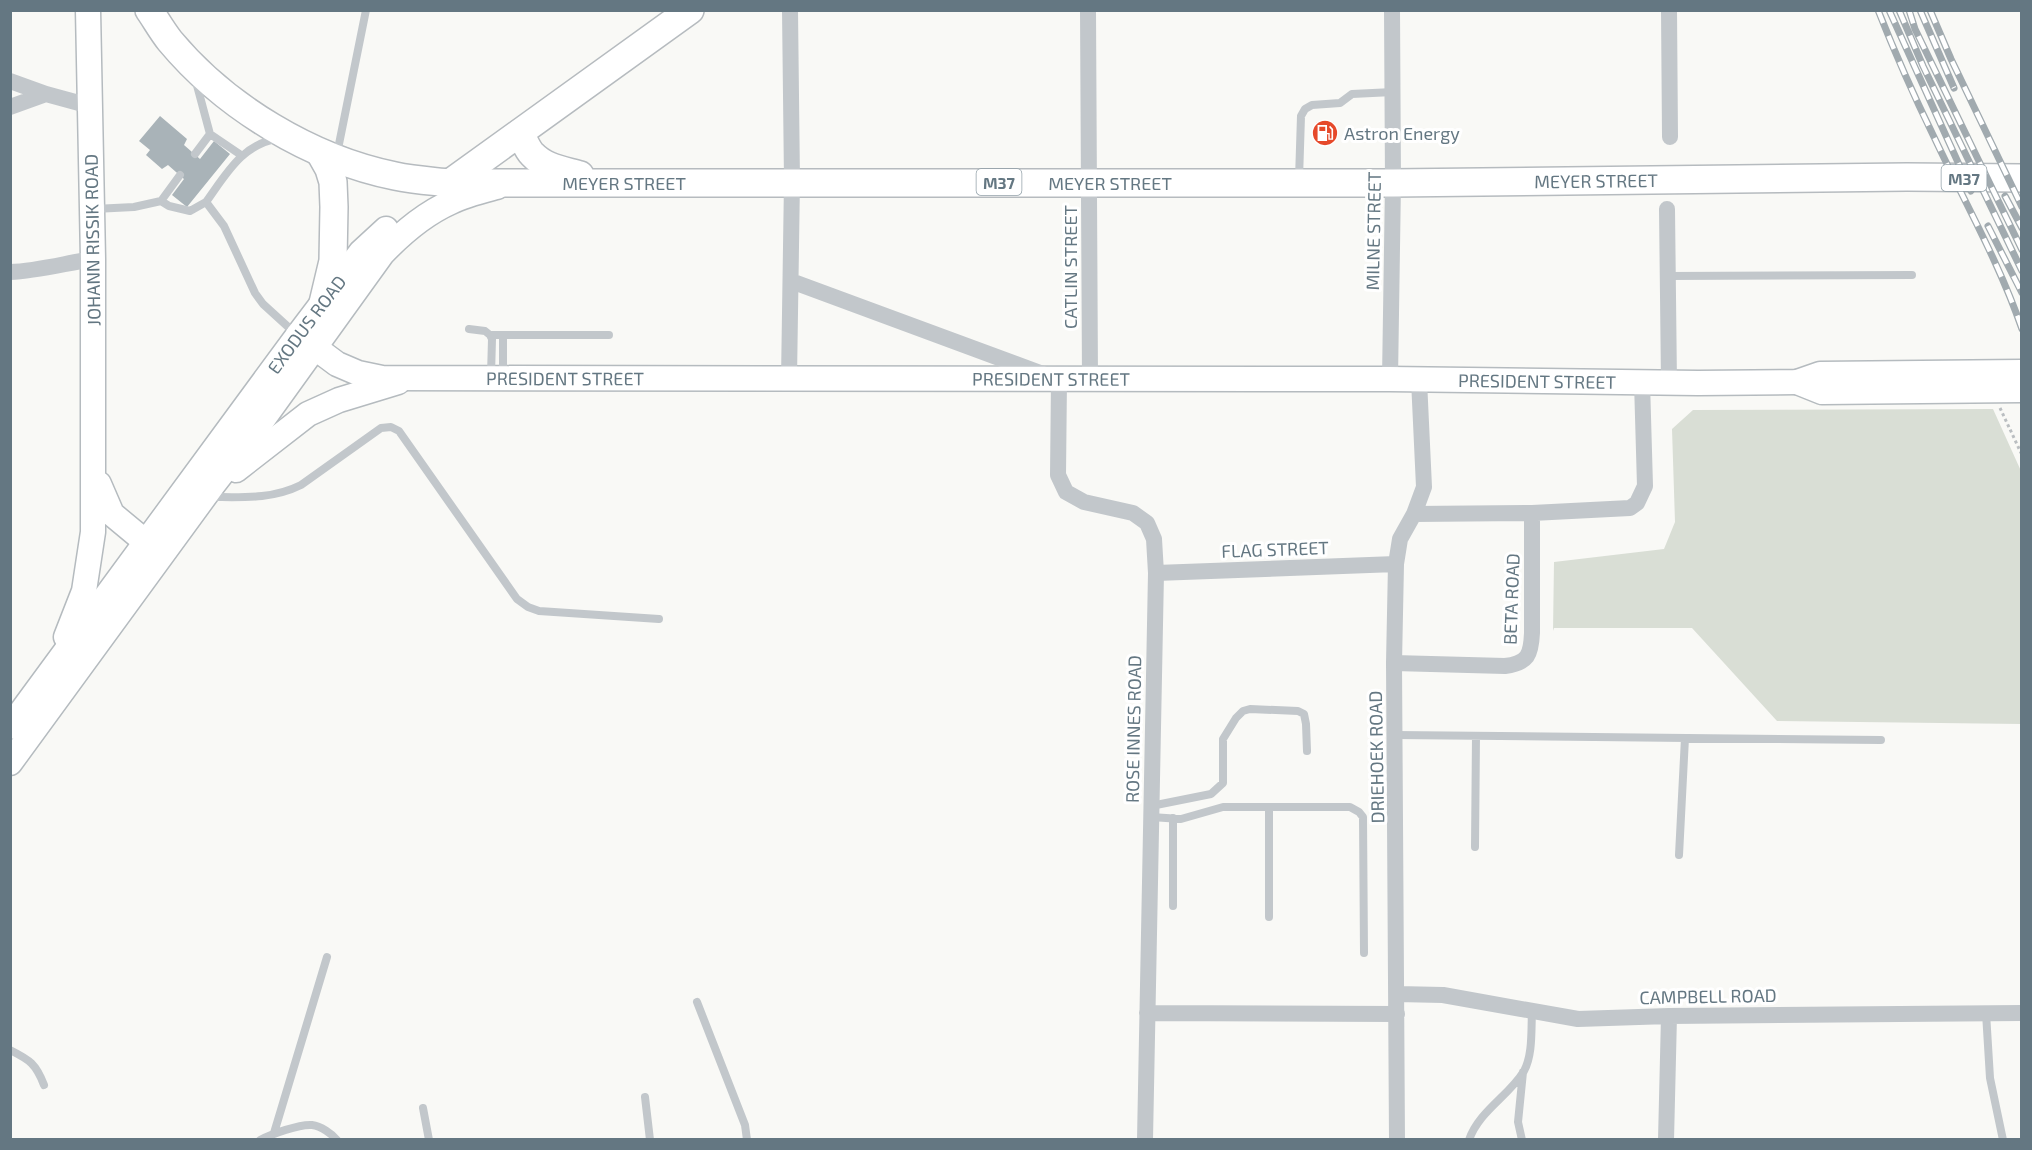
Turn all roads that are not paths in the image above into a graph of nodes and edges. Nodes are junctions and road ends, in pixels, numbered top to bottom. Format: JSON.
{"nodes":[{"id":1,"x":88,"y":10,"type":"edge"},
{"id":2,"x":148,"y":10,"type":"edge"},
{"id":3,"x":366,"y":10,"type":"edge"},
{"id":4,"x":690,"y":10,"type":"edge"},
{"id":5,"x":790,"y":10,"type":"edge"},
{"id":6,"x":1088,"y":10,"type":"edge"},
{"id":7,"x":1392,"y":10,"type":"edge"},
{"id":8,"x":1669,"y":10,"type":"edge"},
{"id":9,"x":670,"y":19,"type":"edge"},
{"id":10,"x":184,"y":55,"type":"junction"},
{"id":11,"x":10,"y":81,"type":"edge"},
{"id":12,"x":1393,"y":92,"type":"junction"},
{"id":13,"x":46,"y":94,"type":"junction"},
{"id":14,"x":90,"y":106,"type":"junction"},
{"id":15,"x":10,"y":107,"type":"edge"},
{"id":16,"x":520,"y":133,"type":"junction"},
{"id":17,"x":210,"y":134,"type":"junction"},
{"id":18,"x":288,"y":137,"type":"junction"},
{"id":19,"x":1670,"y":137,"type":"dead end"},
{"id":20,"x":195,"y":154,"type":"dead end"},
{"id":21,"x":241,"y":155,"type":"junction"},
{"id":22,"x":328,"y":156,"type":"junction"},
{"id":23,"x":180,"y":175,"type":"dead end"},
{"id":24,"x":2022,"y":178,"type":"edge"},
{"id":25,"x":792,"y":182,"type":"junction"},
{"id":26,"x":1089,"y":182,"type":"junction"},
{"id":27,"x":1299,"y":182,"type":"junction"},
{"id":28,"x":450,"y":183,"type":"junction"},
{"id":29,"x":510,"y":183,"type":"junction"},
{"id":30,"x":1393,"y":183,"type":"junction"},
{"id":31,"x":613,"y":184,"type":"junction"},
{"id":32,"x":161,"y":201,"type":"junction"},
{"id":33,"x":206,"y":202,"type":"junction"},
{"id":34,"x":92,"y":209,"type":"junction"},
{"id":35,"x":1667,"y":209,"type":"dead end"},
{"id":36,"x":93,"y":259,"type":"junction"},
{"id":37,"x":10,"y":272,"type":"edge"},
{"id":38,"x":1912,"y":275,"type":"dead end"},
{"id":39,"x":1668,"y":276,"type":"junction"},
{"id":40,"x":791,"y":281,"type":"junction"},
{"id":41,"x":323,"y":303,"type":"junction"},
{"id":42,"x":469,"y":329,"type":"dead end"},
{"id":43,"x":490,"y":335,"type":"junction"},
{"id":44,"x":503,"y":335,"type":"junction"},
{"id":45,"x":609,"y":335,"type":"dead end"},
{"id":46,"x":306,"y":341,"type":"junction"},
{"id":47,"x":2022,"y":372,"type":"edge"},
{"id":48,"x":411,"y":378,"type":"junction"},
{"id":49,"x":497,"y":378,"type":"junction"},
{"id":50,"x":789,"y":379,"type":"junction"},
{"id":51,"x":1090,"y":379,"type":"junction"},
{"id":52,"x":1390,"y":379,"type":"junction"},
{"id":53,"x":1059,"y":380,"type":"junction"},
{"id":54,"x":1419,"y":380,"type":"junction"},
{"id":55,"x":1642,"y":382,"type":"junction"},
{"id":56,"x":1669,"y":382,"type":"junction"},
{"id":57,"x":1797,"y":382,"type":"junction"},
{"id":58,"x":2022,"y":390,"type":"edge"},
{"id":59,"x":93,"y":470,"type":"junction"},
{"id":60,"x":208,"y":491,"type":"junction"},
{"id":61,"x":1532,"y":513,"type":"junction"},
{"id":62,"x":1414,"y":514,"type":"junction"},
{"id":63,"x":154,"y":549,"type":"junction"},
{"id":64,"x":1396,"y":564,"type":"junction"},
{"id":65,"x":1156,"y":573,"type":"junction"},
{"id":66,"x":659,"y":619,"type":"dead end"},
{"id":67,"x":1394,"y":663,"type":"junction"},
{"id":68,"x":48,"y":676,"type":"junction"},
{"id":69,"x":10,"y":727,"type":"edge"},
{"id":70,"x":1395,"y":735,"type":"junction"},
{"id":71,"x":1476,"y":736,"type":"junction"},
{"id":72,"x":1685,"y":738,"type":"junction"},
{"id":73,"x":1881,"y":740,"type":"dead end"},
{"id":74,"x":1307,"y":751,"type":"dead end"},
{"id":75,"x":10,"y":763,"type":"edge"},
{"id":76,"x":1269,"y":807,"type":"junction"},
{"id":77,"x":1151,"y":811,"type":"junction"},
{"id":78,"x":1173,"y":818,"type":"junction"},
{"id":79,"x":1475,"y":847,"type":"dead end"},
{"id":80,"x":1679,"y":855,"type":"dead end"},
{"id":81,"x":1173,"y":906,"type":"dead end"},
{"id":82,"x":1269,"y":917,"type":"dead end"},
{"id":83,"x":1364,"y":953,"type":"dead end"},
{"id":84,"x":327,"y":957,"type":"dead end"},
{"id":85,"x":1397,"y":994,"type":"junction"},
{"id":86,"x":697,"y":1002,"type":"dead end"},
{"id":87,"x":1532,"y":1012,"type":"junction"},
{"id":88,"x":1986,"y":1012,"type":"junction"},
{"id":89,"x":2022,"y":1013,"type":"edge"},
{"id":90,"x":1147,"y":1014,"type":"junction"},
{"id":91,"x":1397,"y":1014,"type":"junction"},
{"id":92,"x":1669,"y":1016,"type":"junction"},
{"id":93,"x":10,"y":1050,"type":"edge"},
{"id":94,"x":1523,"y":1072,"type":"junction"},
{"id":95,"x":44,"y":1085,"type":"dead end"},
{"id":96,"x":645,"y":1098,"type":"dead end"},
{"id":97,"x":423,"y":1108,"type":"dead end"},
{"id":98,"x":274,"y":1133,"type":"junction"},
{"id":99,"x":260,"y":1140,"type":"edge"},
{"id":100,"x":338,"y":1140,"type":"edge"},
{"id":101,"x":429,"y":1140,"type":"edge"},
{"id":102,"x":650,"y":1140,"type":"edge"},
{"id":103,"x":747,"y":1140,"type":"edge"},
{"id":104,"x":1145,"y":1140,"type":"edge"},
{"id":105,"x":1397,"y":1140,"type":"edge"},
{"id":106,"x":1469,"y":1140,"type":"edge"},
{"id":107,"x":1522,"y":1140,"type":"edge"},
{"id":108,"x":1666,"y":1140,"type":"edge"},
{"id":109,"x":2003,"y":1140,"type":"edge"}],
"edges":[{"from":1,"to":14,"type":"street","name":"JOHANN RISSIK ROAD"},
{"from":2,"to":10,"type":"main road","name":"MEYER STREET","number":"M37"},
{"from":3,"to":22,"type":"lane"},
{"from":4,"to":9,"type":"main road","name":"EXODUS ROAD"},
{"from":5,"to":25,"type":"street"},
{"from":6,"to":26,"type":"street","name":"CATLIN STREET"},
{"from":7,"to":12,"type":"street","name":"MILNE STREET"},
{"from":8,"to":19,"type":"street"},
{"from":9,"to":16,"type":"main road","name":"EXODUS ROAD"},
{"from":10,"to":17,"type":"lane"},
{"from":10,"to":18,"type":"main road","name":"MEYER STREET","number":"M37"},
{"from":11,"to":13,"type":"street"},
{"from":12,"to":27,"type":"lane"},
{"from":12,"to":30,"type":"street","name":"MILNE STREET"},
{"from":13,"to":14,"type":"street"},
{"from":13,"to":15,"type":"street"},
{"from":14,"to":34,"type":"street","name":"JOHANN RISSIK ROAD"},
{"from":16,"to":28,"type":"main road","name":"EXODUS ROAD"},
{"from":16,"to":31,"type":"main road"},
{"from":17,"to":20,"type":"lane"},
{"from":17,"to":21,"type":"lane"},
{"from":18,"to":21,"type":"lane"},
{"from":18,"to":22,"type":"main road","name":"MEYER STREET","number":"M37"},
{"from":21,"to":33,"type":"lane"},
{"from":22,"to":28,"type":"main road","name":"MEYER STREET","number":"M37"},
{"from":22,"to":41,"type":"main road"},
{"from":23,"to":32,"type":"lane"},
{"from":24,"to":30,"type":"main road","name":"MEYER STREET","number":"M37"},
{"from":25,"to":26,"type":"main road","name":"MEYER STREET","number":"M37"},
{"from":25,"to":31,"type":"main road","name":"MEYER STREET","number":"M37"},
{"from":25,"to":40,"type":"street"},
{"from":26,"to":27,"type":"main road","name":"MEYER STREET","number":"M37"},
{"from":26,"to":51,"type":"street","name":"CATLIN STREET"},
{"from":27,"to":30,"type":"main road","name":"MEYER STREET","number":"M37"},
{"from":28,"to":29,"type":"main road","name":"MEYER STREET","number":"M37"},
{"from":28,"to":41,"type":"street","name":"EXODUS ROAD"},
{"from":29,"to":31,"type":"main road","name":"MEYER STREET","number":"M37"},
{"from":29,"to":46,"type":"street","name":"EXODUS ROAD"},
{"from":30,"to":52,"type":"street","name":"MILNE STREET"},
{"from":32,"to":33,"type":"lane"},
{"from":32,"to":34,"type":"lane"},
{"from":33,"to":46,"type":"lane"},
{"from":34,"to":36,"type":"street","name":"JOHANN RISSIK ROAD"},
{"from":35,"to":39,"type":"street"},
{"from":36,"to":37,"type":"street"},
{"from":36,"to":59,"type":"street","name":"JOHANN RISSIK ROAD"},
{"from":38,"to":39,"type":"lane"},
{"from":39,"to":56,"type":"street"},
{"from":40,"to":50,"type":"street"},
{"from":40,"to":53,"type":"street"},
{"from":41,"to":46,"type":"street","name":"EXODUS ROAD"},
{"from":42,"to":43,"type":"lane"},
{"from":43,"to":44,"type":"lane"},
{"from":43,"to":49,"type":"lane"},
{"from":44,"to":45,"type":"lane"},
{"from":44,"to":49,"type":"lane"},
{"from":46,"to":48,"type":"street","name":"PRESIDENT STREET"},
{"from":46,"to":60,"type":"street","name":"EXODUS ROAD"},
{"from":46,"to":63,"type":"street","name":"EXODUS ROAD"},
{"from":47,"to":57,"type":"street","name":"PRESIDENT STREET"},
{"from":48,"to":49,"type":"street","name":"PRESIDENT STREET"},
{"from":48,"to":60,"type":"street"},
{"from":49,"to":50,"type":"street","name":"PRESIDENT STREET"},
{"from":50,"to":53,"type":"street","name":"PRESIDENT STREET"},
{"from":51,"to":52,"type":"street","name":"PRESIDENT STREET"},
{"from":51,"to":53,"type":"street","name":"PRESIDENT STREET"},
{"from":52,"to":54,"type":"street","name":"PRESIDENT STREET"},
{"from":53,"to":65,"type":"street","name":"ROSE INNES ROAD"},
{"from":54,"to":55,"type":"street","name":"PRESIDENT STREET"},
{"from":54,"to":62,"type":"street","name":"DRIEHOEK ROAD"},
{"from":55,"to":56,"type":"street","name":"PRESIDENT STREET"},
{"from":55,"to":61,"type":"street"},
{"from":56,"to":57,"type":"street","name":"PRESIDENT STREET"},
{"from":57,"to":58,"type":"street","name":"PRESIDENT STREET"},
{"from":59,"to":63,"type":"street","name":"JOHANN RISSIK ROAD"},
{"from":59,"to":68,"type":"street","name":"JOHANN RISSIK ROAD"},
{"from":60,"to":63,"type":"street","name":"EXODUS ROAD"},
{"from":60,"to":66,"type":"lane"},
{"from":61,"to":62,"type":"street"},
{"from":61,"to":67,"type":"street","name":"BETA ROAD"},
{"from":62,"to":64,"type":"street","name":"DRIEHOEK ROAD"},
{"from":63,"to":68,"type":"street","name":"EXODUS ROAD"},
{"from":63,"to":75,"type":"street","name":"EXODUS ROAD"},
{"from":64,"to":65,"type":"street","name":"FLAG STREET"},
{"from":64,"to":67,"type":"street","name":"DRIEHOEK ROAD"},
{"from":65,"to":77,"type":"street","name":"ROSE INNES ROAD"},
{"from":67,"to":70,"type":"street","name":"DRIEHOEK ROAD"},
{"from":68,"to":69,"type":"street","name":"EXODUS ROAD"},
{"from":70,"to":71,"type":"lane"},
{"from":70,"to":85,"type":"street","name":"DRIEHOEK ROAD"},
{"from":71,"to":72,"type":"lane"},
{"from":71,"to":79,"type":"lane"},
{"from":72,"to":73,"type":"lane"},
{"from":72,"to":80,"type":"lane"},
{"from":74,"to":77,"type":"lane"},
{"from":76,"to":78,"type":"lane"},
{"from":76,"to":82,"type":"lane"},
{"from":76,"to":83,"type":"lane"},
{"from":77,"to":78,"type":"lane"},
{"from":77,"to":90,"type":"street","name":"ROSE INNES ROAD"},
{"from":78,"to":81,"type":"lane"},
{"from":84,"to":98,"type":"lane"},
{"from":85,"to":87,"type":"street","name":"CAMPBELL ROAD"},
{"from":85,"to":91,"type":"street","name":"DRIEHOEK ROAD"},
{"from":86,"to":103,"type":"lane"},
{"from":87,"to":92,"type":"street","name":"CAMPBELL ROAD"},
{"from":87,"to":94,"type":"lane"},
{"from":88,"to":89,"type":"street","name":"CAMPBELL ROAD"},
{"from":88,"to":92,"type":"street","name":"CAMPBELL ROAD"},
{"from":88,"to":109,"type":"lane"},
{"from":90,"to":91,"type":"street"},
{"from":90,"to":104,"type":"street","name":"ROSE INNES ROAD"},
{"from":91,"to":105,"type":"street","name":"DRIEHOEK ROAD"},
{"from":92,"to":108,"type":"street"},
{"from":93,"to":95,"type":"lane"},
{"from":94,"to":106,"type":"lane"},
{"from":94,"to":107,"type":"lane"},
{"from":96,"to":102,"type":"lane"},
{"from":97,"to":101,"type":"lane"},
{"from":98,"to":99,"type":"lane"},
{"from":98,"to":100,"type":"lane"}]}
